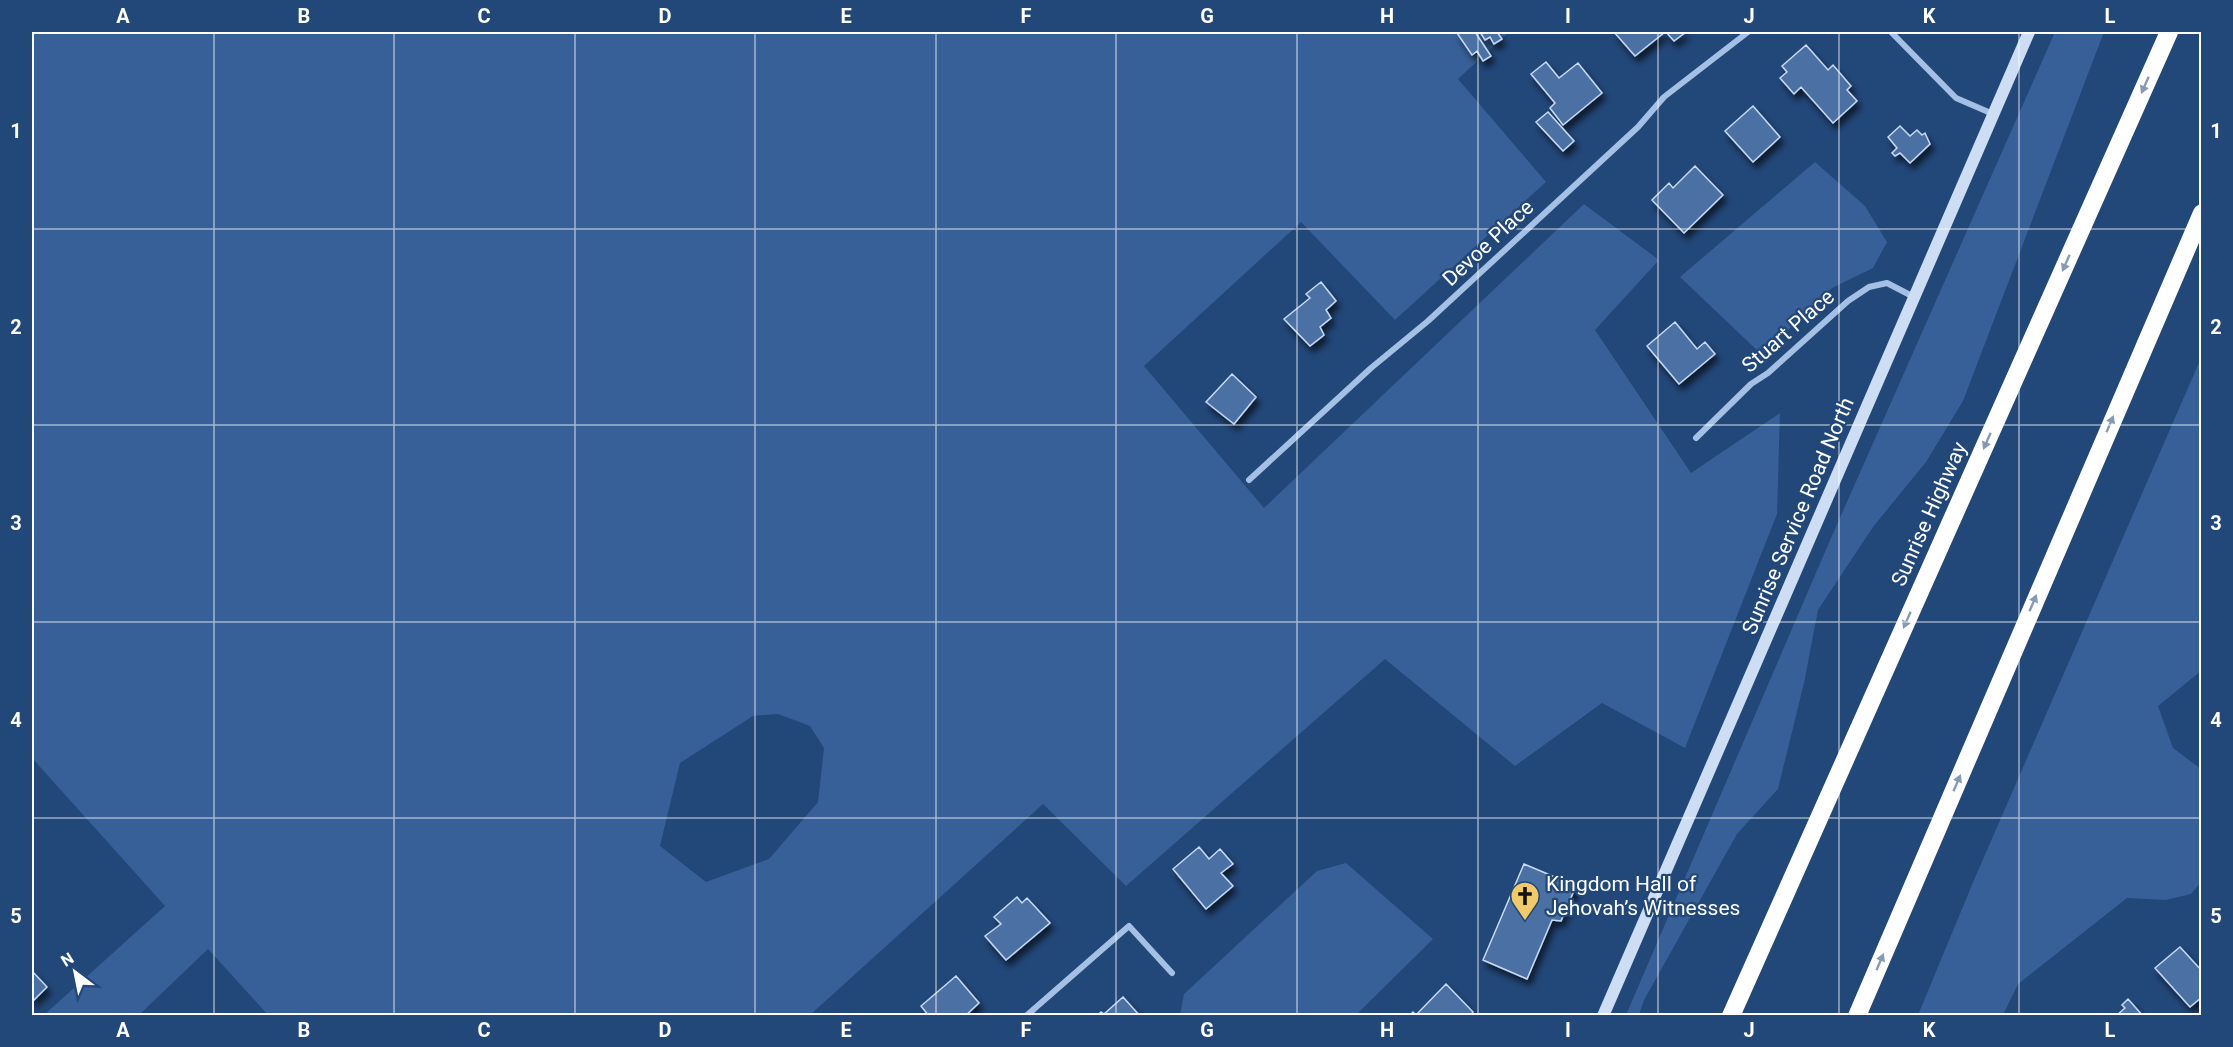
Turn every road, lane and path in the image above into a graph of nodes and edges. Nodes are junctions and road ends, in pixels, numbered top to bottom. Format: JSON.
{"nodes":[{"id":1,"x":1748,"y":32,"type":"edge"},
{"id":2,"x":1891,"y":32,"type":"edge"},
{"id":3,"x":2029,"y":32,"type":"edge"},
{"id":4,"x":2169,"y":32,"type":"edge"},
{"id":5,"x":1993,"y":114,"type":"junction"},
{"id":6,"x":2202,"y":213,"type":"edge"},
{"id":7,"x":1914,"y":297,"type":"junction"},
{"id":8,"x":1696,"y":438,"type":"dead end"},
{"id":9,"x":1249,"y":480,"type":"dead end"},
{"id":10,"x":1172,"y":973,"type":"dead end"},
{"id":11,"x":1026,"y":1016,"type":"edge"},
{"id":12,"x":1603,"y":1016,"type":"edge"},
{"id":13,"x":1731,"y":1016,"type":"edge"},
{"id":14,"x":1857,"y":1016,"type":"edge"}],
"edges":[{"from":1,"to":9,"type":"street","name":"Devoe Place"},
{"from":2,"to":5,"type":"street"},
{"from":3,"to":5,"type":"street","name":"Sunrise Service Road North"},
{"from":4,"to":13,"type":"highway","name":"Sunrise Highway","one_way":true},
{"from":5,"to":7,"type":"street","name":"Sunrise Service Road North"},
{"from":14,"to":6,"type":"highway","one_way":true},
{"from":7,"to":8,"type":"street","name":"Stuart Place"},
{"from":7,"to":12,"type":"street","name":"Sunrise Service Road North"},
{"from":10,"to":11,"type":"street"}]}
